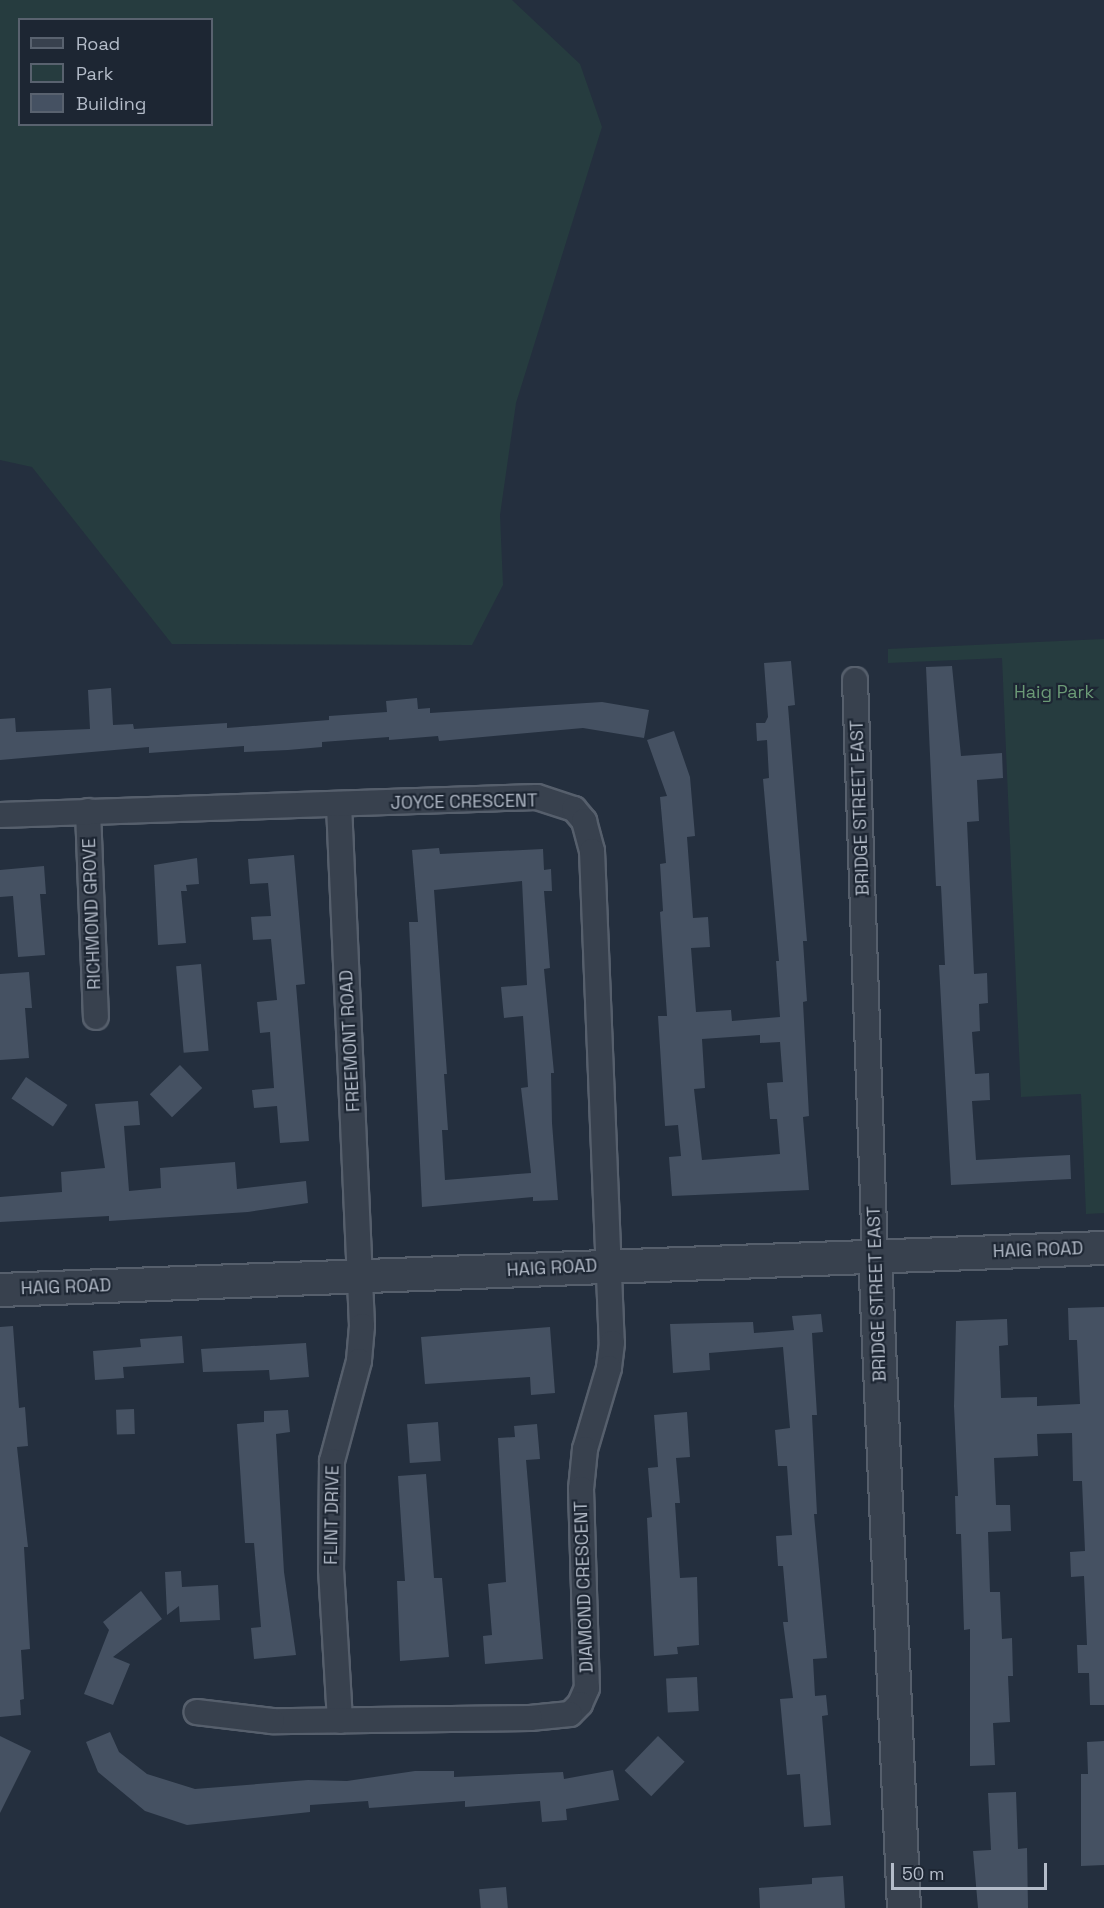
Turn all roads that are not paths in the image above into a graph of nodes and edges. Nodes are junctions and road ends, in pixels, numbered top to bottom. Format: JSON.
{"nodes":[{"id":1,"x":855,"y":680,"type":"dead end"},
{"id":2,"x":339,"y":805,"type":"junction"},
{"id":3,"x":88,"y":811,"type":"junction"},
{"id":4,"x":0,"y":815,"type":"edge"},
{"id":5,"x":96,"y":1017,"type":"dead end"},
{"id":6,"x":1104,"y":1248,"type":"edge"},
{"id":7,"x":875,"y":1255,"type":"junction"},
{"id":8,"x":610,"y":1265,"type":"junction"},
{"id":9,"x":361,"y":1277,"type":"junction"},
{"id":10,"x":0,"y":1290,"type":"edge"},
{"id":11,"x":197,"y":1712,"type":"dead end"},
{"id":12,"x":339,"y":1721,"type":"junction"},
{"id":13,"x":904,"y":1908,"type":"edge"}],
"edges":[{"from":1,"to":7,"type":"street","name":"BRIDGE STREET EAST"},
{"from":2,"to":3,"type":"street","name":"JOYCE CRESCENT"},
{"from":2,"to":8,"type":"street","name":"JOYCE CRESCENT"},
{"from":2,"to":9,"type":"street","name":"FREEMONT ROAD"},
{"from":3,"to":4,"type":"street","name":"JOYCE CRESCENT"},
{"from":3,"to":5,"type":"street","name":"RICHMOND GROVE"},
{"from":6,"to":7,"type":"street","name":"HAIG ROAD"},
{"from":7,"to":8,"type":"street","name":"HAIG ROAD"},
{"from":7,"to":13,"type":"street","name":"BRIDGE STREET EAST"},
{"from":8,"to":9,"type":"street","name":"HAIG ROAD"},
{"from":8,"to":12,"type":"street","name":"DIAMOND CRESCENT"},
{"from":9,"to":10,"type":"street","name":"HAIG ROAD"},
{"from":9,"to":12,"type":"street","name":"FLINT DRIVE"},
{"from":11,"to":12,"type":"street","name":"DIAMOND CRESCENT"}]}
